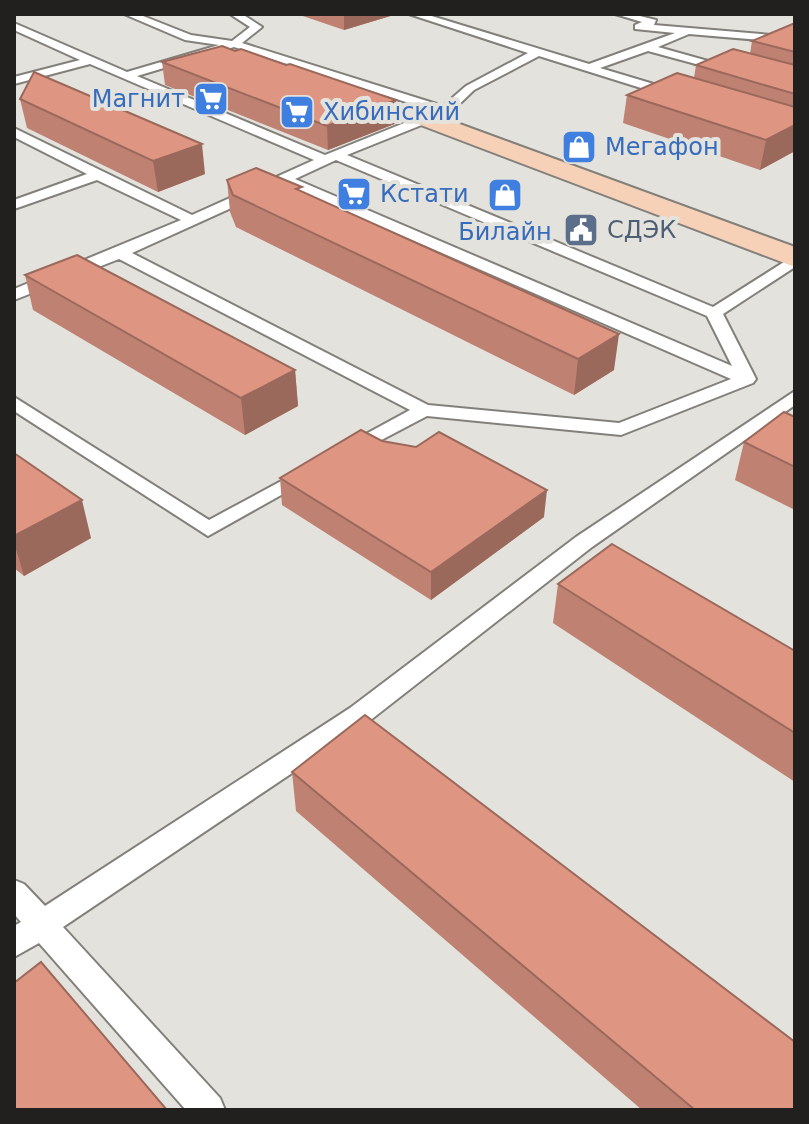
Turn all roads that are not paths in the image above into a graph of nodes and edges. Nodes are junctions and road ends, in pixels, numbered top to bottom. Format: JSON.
{"nodes":[{"id":1,"x":129,"y":14,"type":"edge"},
{"id":2,"x":235,"y":14,"type":"edge"},
{"id":3,"x":414,"y":14,"type":"edge"},
{"id":4,"x":620,"y":14,"type":"edge"},
{"id":5,"x":14,"y":26,"type":"edge"},
{"id":6,"x":688,"y":31,"type":"junction"},
{"id":7,"x":795,"y":40,"type":"edge"},
{"id":8,"x":234,"y":44,"type":"junction"},
{"id":9,"x":647,"y":47,"type":"junction"},
{"id":10,"x":538,"y":52,"type":"junction"},
{"id":11,"x":91,"y":60,"type":"junction"},
{"id":12,"x":590,"y":68,"type":"junction"},
{"id":13,"x":735,"y":71,"type":"edge"},
{"id":14,"x":126,"y":76,"type":"junction"},
{"id":15,"x":14,"y":81,"type":"edge"},
{"id":16,"x":692,"y":100,"type":"edge"},
{"id":17,"x":436,"y":115,"type":"junction"},
{"id":18,"x":14,"y":132,"type":"edge"},
{"id":19,"x":331,"y":158,"type":"junction"},
{"id":20,"x":98,"y":175,"type":"junction"},
{"id":21,"x":286,"y":180,"type":"junction"},
{"id":22,"x":14,"y":205,"type":"edge"},
{"id":23,"x":194,"y":221,"type":"junction"},
{"id":24,"x":120,"y":253,"type":"junction"},
{"id":25,"x":795,"y":259,"type":"edge"},
{"id":26,"x":14,"y":295,"type":"edge"},
{"id":27,"x":714,"y":313,"type":"junction"},
{"id":28,"x":747,"y":379,"type":"junction"},
{"id":29,"x":795,"y":397,"type":"edge"},
{"id":30,"x":14,"y":403,"type":"edge"},
{"id":31,"x":424,"y":410,"type":"junction"},
{"id":32,"x":584,"y":542,"type":"junction"},
{"id":33,"x":611,"y":558,"type":"edge"},
{"id":34,"x":359,"y":715,"type":"junction"},
{"id":35,"x":384,"y":734,"type":"edge"},
{"id":36,"x":14,"y":893,"type":"edge"},
{"id":37,"x":41,"y":923,"type":"junction"},
{"id":38,"x":14,"y":943,"type":"edge"},
{"id":39,"x":208,"y":1110,"type":"edge"}],
"edges":[{"from":1,"to":8,"type":"lane"},
{"from":2,"to":8,"type":"lane"},
{"from":3,"to":10,"type":"lane"},
{"from":4,"to":6,"type":"lane"},
{"from":5,"to":11,"type":"lane"},
{"from":6,"to":7,"type":"lane"},
{"from":6,"to":9,"type":"lane"},
{"from":8,"to":14,"type":"lane"},
{"from":8,"to":17,"type":"lane"},
{"from":9,"to":12,"type":"lane"},
{"from":9,"to":13,"type":"lane"},
{"from":10,"to":12,"type":"lane"},
{"from":10,"to":17,"type":"lane"},
{"from":11,"to":14,"type":"lane"},
{"from":11,"to":15,"type":"lane"},
{"from":12,"to":16,"type":"lane"},
{"from":14,"to":19,"type":"lane"},
{"from":17,"to":19,"type":"lane"},
{"from":17,"to":25,"type":"street"},
{"from":18,"to":20,"type":"lane"},
{"from":19,"to":21,"type":"lane"},
{"from":19,"to":27,"type":"lane"},
{"from":20,"to":22,"type":"lane"},
{"from":20,"to":23,"type":"lane"},
{"from":21,"to":23,"type":"lane"},
{"from":21,"to":28,"type":"lane"},
{"from":23,"to":24,"type":"lane"},
{"from":24,"to":26,"type":"lane"},
{"from":24,"to":31,"type":"lane"},
{"from":25,"to":27,"type":"lane"},
{"from":27,"to":28,"type":"lane"},
{"from":28,"to":31,"type":"lane"},
{"from":29,"to":32,"type":"lane"},
{"from":30,"to":31,"type":"lane"},
{"from":32,"to":33,"type":"lane"},
{"from":32,"to":34,"type":"lane"},
{"from":34,"to":35,"type":"lane"},
{"from":34,"to":37,"type":"lane"},
{"from":36,"to":37,"type":"lane"},
{"from":37,"to":38,"type":"lane"},
{"from":37,"to":39,"type":"lane"}]}
